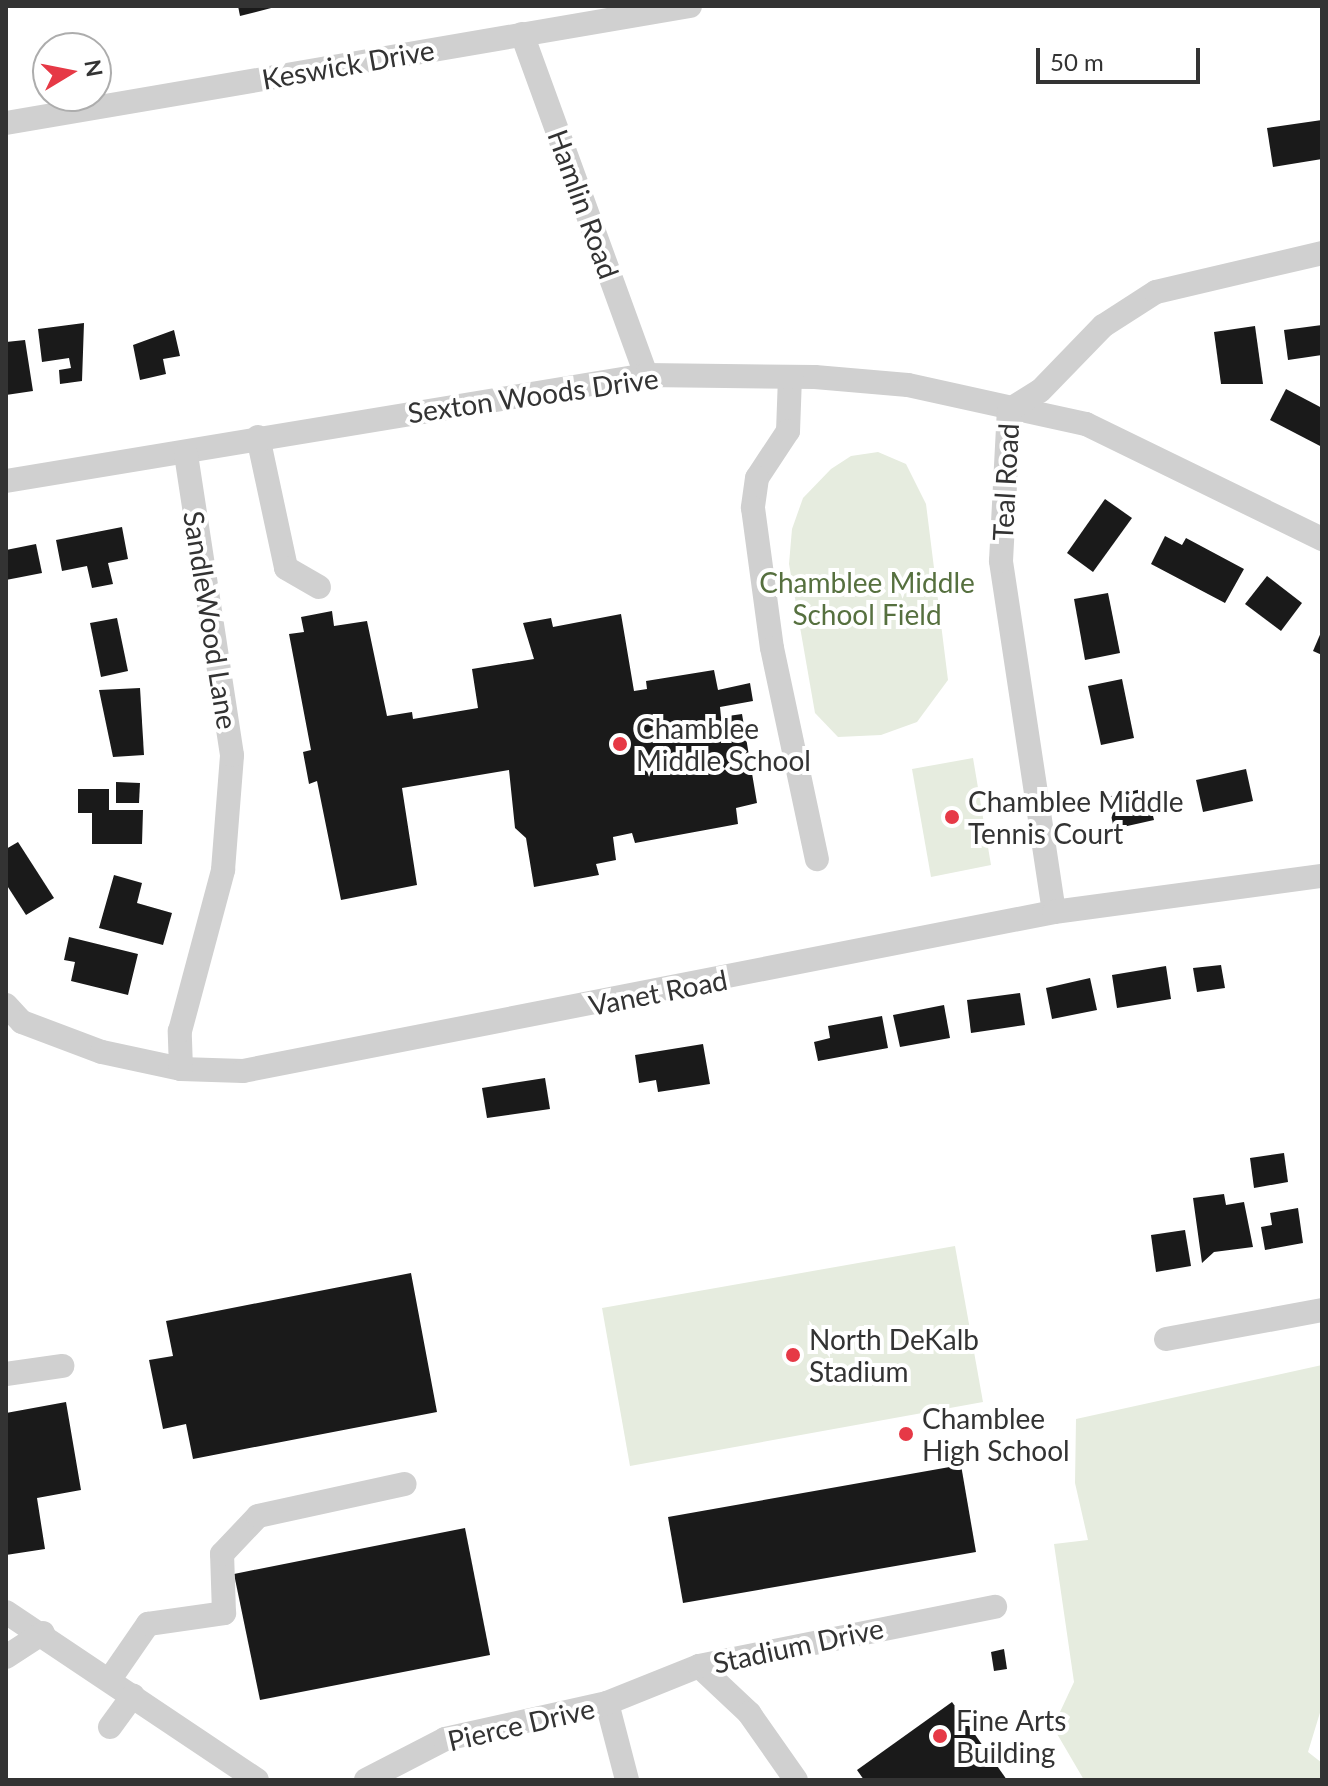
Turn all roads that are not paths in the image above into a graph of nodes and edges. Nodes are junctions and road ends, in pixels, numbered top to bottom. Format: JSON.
{"nodes":[{"id":1,"x":690,"y":6,"type":"edge"},
{"id":2,"x":522,"y":34,"type":"junction"},
{"id":3,"x":6,"y":123,"type":"edge"},
{"id":4,"x":1322,"y":253,"type":"edge"},
{"id":5,"x":646,"y":375,"type":"junction"},
{"id":6,"x":790,"y":377,"type":"junction"},
{"id":7,"x":1009,"y":410,"type":"junction"},
{"id":8,"x":258,"y":437,"type":"junction"},
{"id":9,"x":186,"y":454,"type":"junction"},
{"id":10,"x":6,"y":481,"type":"edge"},
{"id":11,"x":1322,"y":539,"type":"edge"},
{"id":12,"x":319,"y":587,"type":"dead end"},
{"id":13,"x":817,"y":859,"type":"dead end"},
{"id":14,"x":1322,"y":876,"type":"edge"},
{"id":15,"x":1054,"y":912,"type":"junction"},
{"id":16,"x":11,"y":1020,"type":"edge"},
{"id":17,"x":181,"y":1069,"type":"junction"},
{"id":18,"x":1322,"y":1310,"type":"edge"},
{"id":19,"x":1166,"y":1339,"type":"dead end"},
{"id":20,"x":62,"y":1366,"type":"dead end"},
{"id":21,"x":6,"y":1374,"type":"edge"},
{"id":22,"x":405,"y":1484,"type":"dead end"},
{"id":23,"x":995,"y":1607,"type":"dead end"},
{"id":24,"x":6,"y":1612,"type":"edge"},
{"id":25,"x":43,"y":1633,"type":"junction"},
{"id":26,"x":6,"y":1657,"type":"edge"},
{"id":27,"x":699,"y":1666,"type":"junction"},
{"id":28,"x":110,"y":1679,"type":"junction"},
{"id":29,"x":133,"y":1695,"type":"junction"},
{"id":30,"x":607,"y":1703,"type":"junction"},
{"id":31,"x":110,"y":1727,"type":"dead end"},
{"id":32,"x":257,"y":1780,"type":"edge"},
{"id":33,"x":366,"y":1780,"type":"edge"},
{"id":34,"x":627,"y":1780,"type":"edge"},
{"id":35,"x":796,"y":1780,"type":"edge"}],
"edges":[{"from":1,"to":2,"type":"street","name":"Keswick Drive"},
{"from":2,"to":3,"type":"street","name":"Keswick Drive"},
{"from":2,"to":5,"type":"street","name":"Hamlin Road"},
{"from":4,"to":7,"type":"street","name":"Teal Road"},
{"from":5,"to":6,"type":"street","name":"Sexton Woods Drive"},
{"from":5,"to":8,"type":"street","name":"Sexton Woods Drive"},
{"from":6,"to":7,"type":"street","name":"Sexton Woods Drive"},
{"from":6,"to":13,"type":"street"},
{"from":7,"to":11,"type":"street","name":"Sexton Woods Drive"},
{"from":7,"to":15,"type":"street","name":"Teal Road"},
{"from":8,"to":9,"type":"street","name":"Sexton Woods Drive"},
{"from":8,"to":12,"type":"street"},
{"from":9,"to":10,"type":"street","name":"Sexton Woods Drive"},
{"from":9,"to":17,"type":"street","name":"SandleWood Lane"},
{"from":14,"to":15,"type":"street","name":"Vanet Road"},
{"from":15,"to":17,"type":"street","name":"Vanet Road"},
{"from":16,"to":17,"type":"street","name":"Vanet Road"},
{"from":18,"to":19,"type":"street"},
{"from":20,"to":21,"type":"street"},
{"from":22,"to":28,"type":"street"},
{"from":23,"to":27,"type":"street","name":"Stadium Drive"},
{"from":24,"to":25,"type":"street"},
{"from":25,"to":26,"type":"street"},
{"from":25,"to":28,"type":"street"},
{"from":27,"to":30,"type":"street","name":"Stadium Drive"},
{"from":27,"to":35,"type":"street"},
{"from":28,"to":29,"type":"street"},
{"from":29,"to":31,"type":"street"},
{"from":29,"to":32,"type":"street"},
{"from":30,"to":33,"type":"street","name":"Pierce Drive"},
{"from":30,"to":34,"type":"street","name":"Pierce Drive"}]}
